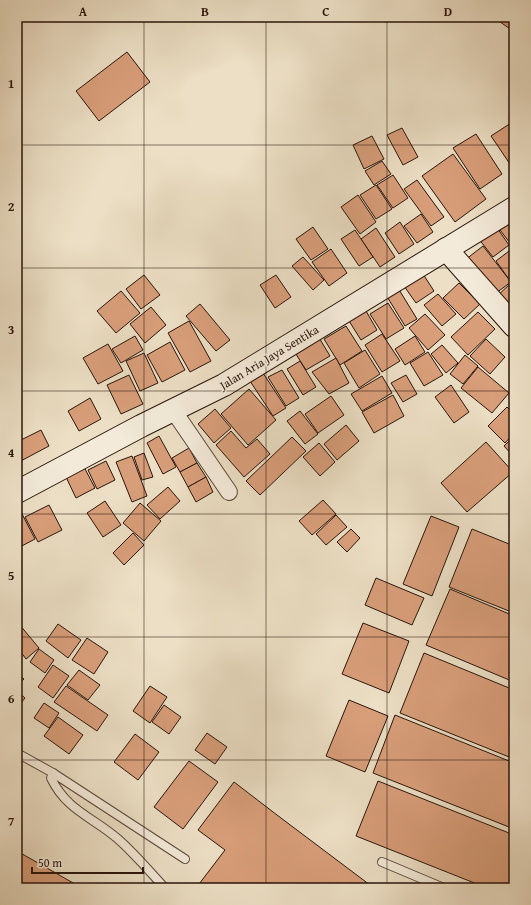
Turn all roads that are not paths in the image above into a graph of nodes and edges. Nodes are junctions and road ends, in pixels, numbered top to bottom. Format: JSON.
{"nodes":[{"id":1,"x":514,"y":208,"type":"edge"},
{"id":2,"x":446,"y":249,"type":"junction"},
{"id":3,"x":514,"y":326,"type":"edge"},
{"id":4,"x":173,"y":410,"type":"junction"},
{"id":5,"x":17,"y":492,"type":"edge"},
{"id":6,"x":229,"y":492,"type":"dead end"},
{"id":7,"x":17,"y":753,"type":"edge"},
{"id":8,"x":52,"y":773,"type":"junction"},
{"id":9,"x":185,"y":859,"type":"dead end"},
{"id":10,"x":382,"y":862,"type":"dead end"},
{"id":11,"x":165,"y":888,"type":"edge"},
{"id":12,"x":444,"y":888,"type":"edge"}],
"edges":[{"from":1,"to":2,"type":"street","name":"Jalan Aria Jaya Sentika"},
{"from":2,"to":3,"type":"street"},
{"from":2,"to":4,"type":"street","name":"Jalan Aria Jaya Sentika"},
{"from":4,"to":5,"type":"street","name":"Jalan Aria Jaya Sentika"},
{"from":4,"to":6,"type":"street"},
{"from":7,"to":8,"type":"lane"},
{"from":8,"to":9,"type":"lane"},
{"from":8,"to":11,"type":"lane"},
{"from":10,"to":12,"type":"lane"}]}
